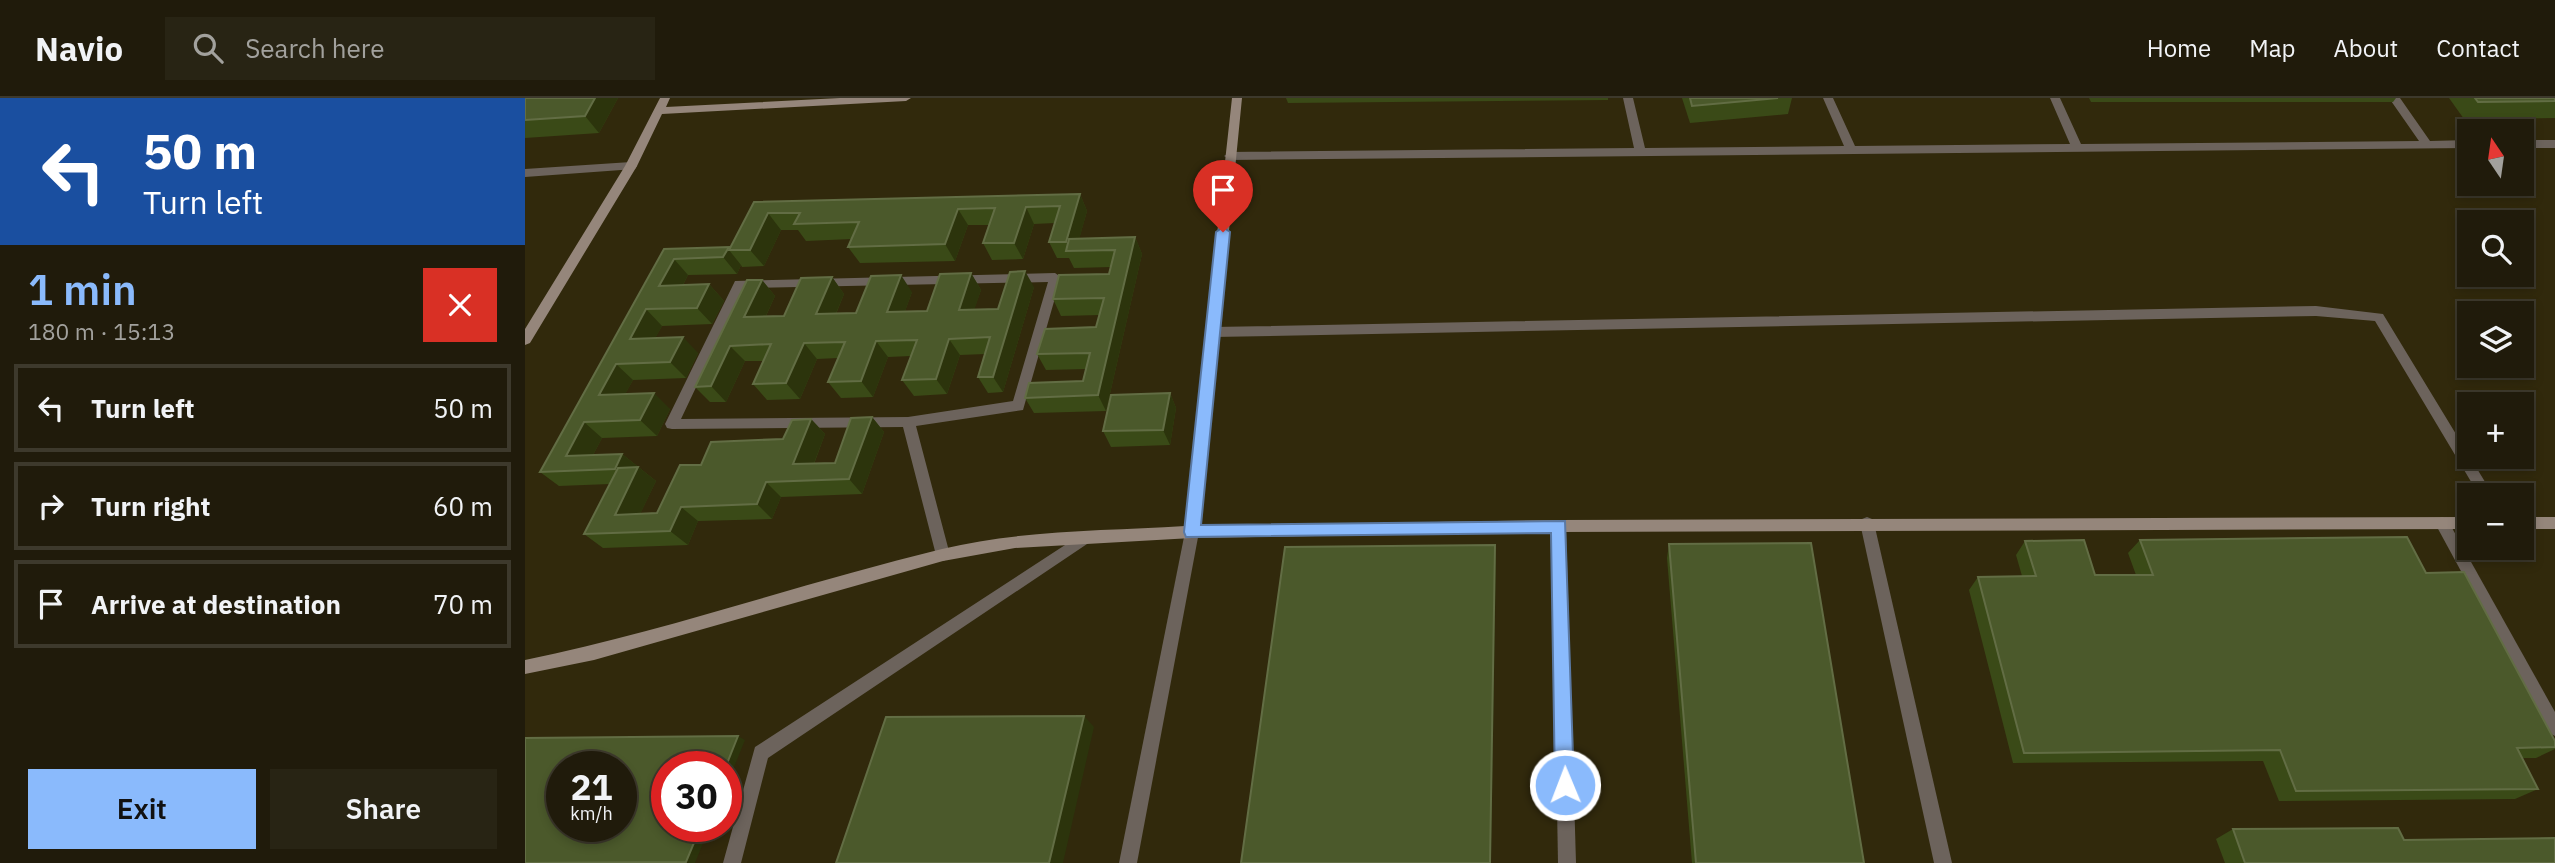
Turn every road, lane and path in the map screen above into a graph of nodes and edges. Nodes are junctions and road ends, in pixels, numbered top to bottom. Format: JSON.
{"nodes":[{"id":1,"x":665,"y":98,"type":"edge"},
{"id":2,"x":907,"y":98,"type":"edge"},
{"id":3,"x":1237,"y":98,"type":"edge"},
{"id":4,"x":1628,"y":98,"type":"edge"},
{"id":5,"x":1828,"y":98,"type":"edge"},
{"id":6,"x":2055,"y":98,"type":"edge"},
{"id":7,"x":2395,"y":98,"type":"edge"},
{"id":8,"x":751,"y":102,"type":"edge"},
{"id":9,"x":658,"y":111,"type":"junction"},
{"id":10,"x":2427,"y":144,"type":"junction"},
{"id":11,"x":2457,"y":144,"type":"edge"},
{"id":12,"x":2534,"y":144,"type":"edge"},
{"id":13,"x":2555,"y":144,"type":"edge"},
{"id":14,"x":2077,"y":148,"type":"junction"},
{"id":15,"x":1851,"y":150,"type":"junction"},
{"id":16,"x":1640,"y":152,"type":"junction"},
{"id":17,"x":1230,"y":156,"type":"junction"},
{"id":18,"x":631,"y":166,"type":"junction"},
{"id":19,"x":525,"y":173,"type":"edge"},
{"id":20,"x":1213,"y":332,"type":"junction"},
{"id":21,"x":525,"y":340,"type":"edge"},
{"id":22,"x":908,"y":422,"type":"junction"},
{"id":23,"x":2479,"y":483,"type":"edge"},
{"id":24,"x":1867,"y":523,"type":"junction"},
{"id":25,"x":2442,"y":523,"type":"junction"},
{"id":26,"x":2457,"y":523,"type":"edge"},
{"id":27,"x":2534,"y":523,"type":"edge"},
{"id":28,"x":2555,"y":523,"type":"edge"},
{"id":29,"x":1559,"y":526,"type":"junction"},
{"id":30,"x":1192,"y":532,"type":"junction"},
{"id":31,"x":1086,"y":538,"type":"junction"},
{"id":32,"x":943,"y":555,"type":"junction"},
{"id":33,"x":527,"y":669,"type":"edge"},
{"id":34,"x":2555,"y":727,"type":"edge"},
{"id":35,"x":732,"y":863,"type":"edge"},
{"id":36,"x":1128,"y":863,"type":"edge"},
{"id":37,"x":1566,"y":863,"type":"edge"},
{"id":38,"x":1943,"y":863,"type":"edge"}],
"edges":[{"from":1,"to":9,"type":"street"},
{"from":2,"to":8,"type":"street"},
{"from":3,"to":17,"type":"street"},
{"from":4,"to":16,"type":"street"},
{"from":5,"to":15,"type":"street"},
{"from":6,"to":14,"type":"street"},
{"from":7,"to":10,"type":"street"},
{"from":8,"to":9,"type":"street"},
{"from":9,"to":18,"type":"street"},
{"from":10,"to":11,"type":"street"},
{"from":10,"to":14,"type":"street"},
{"from":12,"to":13,"type":"street"},
{"from":14,"to":15,"type":"street"},
{"from":15,"to":16,"type":"street"},
{"from":16,"to":17,"type":"street"},
{"from":17,"to":20,"type":"street"},
{"from":18,"to":19,"type":"street"},
{"from":18,"to":21,"type":"street"},
{"from":20,"to":23,"type":"street"},
{"from":20,"to":30,"type":"street"},
{"from":22,"to":22,"type":"street"},
{"from":22,"to":32,"type":"street"},
{"from":24,"to":25,"type":"street"},
{"from":24,"to":29,"type":"street"},
{"from":24,"to":38,"type":"street"},
{"from":25,"to":26,"type":"street"},
{"from":25,"to":34,"type":"street"},
{"from":27,"to":28,"type":"street"},
{"from":29,"to":30,"type":"street"},
{"from":29,"to":37,"type":"street"},
{"from":30,"to":31,"type":"street"},
{"from":30,"to":36,"type":"street"},
{"from":31,"to":32,"type":"street"},
{"from":31,"to":35,"type":"street"},
{"from":32,"to":33,"type":"street"}]}
